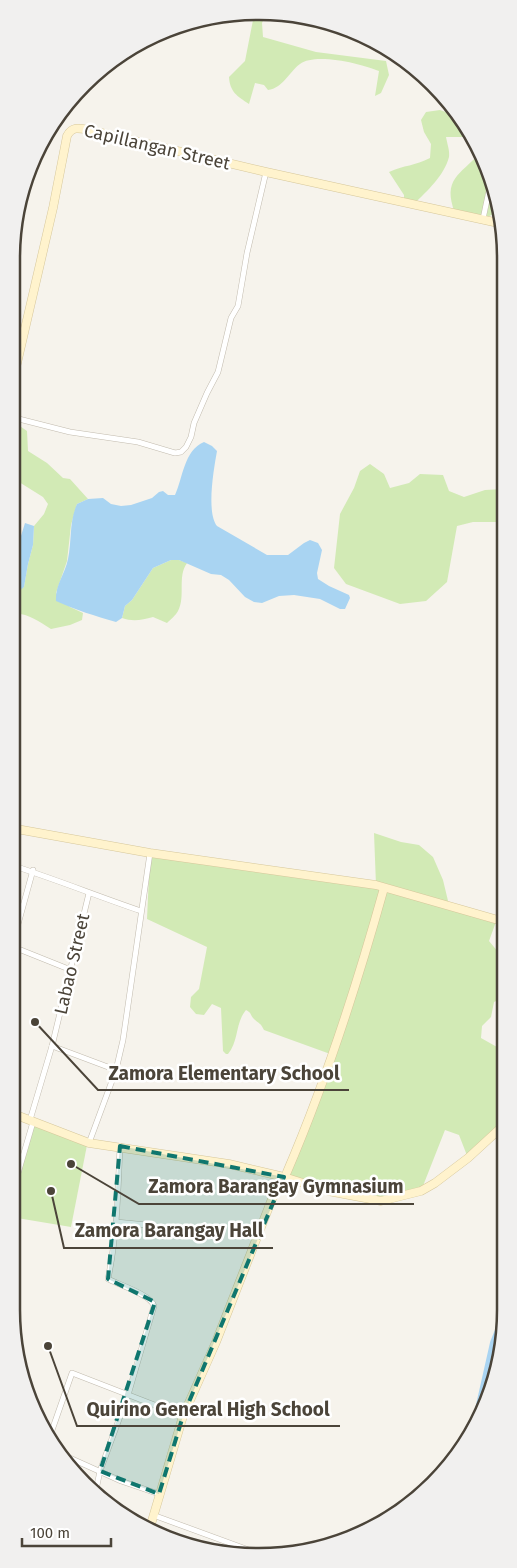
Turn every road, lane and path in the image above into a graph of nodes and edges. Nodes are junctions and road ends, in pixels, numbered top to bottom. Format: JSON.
{"nodes":[{"id":1,"x":266,"y":172,"type":"junction"},
{"id":2,"x":488,"y":194,"type":"edge"},
{"id":3,"x":483,"y":219,"type":"junction"},
{"id":4,"x":494,"y":222,"type":"edge"},
{"id":5,"x":20,"y":349,"type":"edge"},
{"id":6,"x":20,"y":419,"type":"edge"},
{"id":7,"x":20,"y":830,"type":"edge"},
{"id":8,"x":150,"y":853,"type":"junction"},
{"id":9,"x":20,"y":868,"type":"edge"},
{"id":10,"x":32,"y":871,"type":"junction"},
{"id":11,"x":384,"y":888,"type":"junction"},
{"id":12,"x":89,"y":893,"type":"junction"},
{"id":13,"x":141,"y":911,"type":"junction"},
{"id":14,"x":20,"y":916,"type":"edge"},
{"id":15,"x":497,"y":920,"type":"edge"},
{"id":16,"x":20,"y":949,"type":"edge"},
{"id":17,"x":71,"y":970,"type":"junction"},
{"id":18,"x":52,"y":1046,"type":"junction"},
{"id":19,"x":116,"y":1070,"type":"junction"},
{"id":20,"x":20,"y":1117,"type":"edge"},
{"id":21,"x":31,"y":1121,"type":"junction"},
{"id":22,"x":497,"y":1131,"type":"edge"},
{"id":23,"x":89,"y":1143,"type":"junction"},
{"id":24,"x":120,"y":1146,"type":"junction"},
{"id":25,"x":20,"y":1164,"type":"edge"},
{"id":26,"x":286,"y":1175,"type":"junction"},
{"id":27,"x":116,"y":1222,"type":"junction"},
{"id":28,"x":198,"y":1234,"type":"dead end"},
{"id":29,"x":128,"y":1395,"type":"junction"},
{"id":30,"x":183,"y":1416,"type":"junction"},
{"id":31,"x":52,"y":1429,"type":"edge"},
{"id":32,"x":73,"y":1459,"type":"edge"},
{"id":33,"x":100,"y":1472,"type":"junction"},
{"id":34,"x":97,"y":1485,"type":"edge"},
{"id":35,"x":159,"y":1494,"type":"junction"},
{"id":36,"x":153,"y":1515,"type":"junction"},
{"id":37,"x":151,"y":1522,"type":"edge"},
{"id":38,"x":240,"y":1547,"type":"edge"}],
"edges":[{"from":1,"to":3,"type":"street","name":"Capillangan Street"},
{"from":1,"to":5,"type":"street","name":"Capillangan Street"},
{"from":1,"to":6,"type":"street"},
{"from":2,"to":3,"type":"street"},
{"from":3,"to":4,"type":"street","name":"Capillangan Street"},
{"from":7,"to":8,"type":"street"},
{"from":8,"to":11,"type":"street"},
{"from":8,"to":13,"type":"street"},
{"from":9,"to":10,"type":"street"},
{"from":10,"to":12,"type":"street"},
{"from":10,"to":14,"type":"street"},
{"from":11,"to":15,"type":"street"},
{"from":11,"to":26,"type":"street"},
{"from":12,"to":13,"type":"street"},
{"from":12,"to":17,"type":"street","name":"Labao Street"},
{"from":13,"to":19,"type":"street"},
{"from":16,"to":17,"type":"street"},
{"from":17,"to":18,"type":"street","name":"Labao Street"},
{"from":18,"to":19,"type":"street"},
{"from":18,"to":21,"type":"street","name":"Labao Street"},
{"from":19,"to":23,"type":"street"},
{"from":20,"to":21,"type":"street"},
{"from":21,"to":23,"type":"street"},
{"from":21,"to":25,"type":"street","name":"Labao Street"},
{"from":22,"to":26,"type":"street"},
{"from":23,"to":24,"type":"street"},
{"from":24,"to":26,"type":"street"},
{"from":24,"to":27,"type":"street"},
{"from":26,"to":30,"type":"street"},
{"from":27,"to":28,"type":"street"},
{"from":27,"to":29,"type":"street"},
{"from":29,"to":30,"type":"street"},
{"from":29,"to":31,"type":"street"},
{"from":29,"to":33,"type":"street"},
{"from":30,"to":35,"type":"street"},
{"from":32,"to":33,"type":"street"},
{"from":33,"to":34,"type":"street"},
{"from":33,"to":35,"type":"street"},
{"from":35,"to":36,"type":"street"},
{"from":36,"to":37,"type":"street"},
{"from":36,"to":38,"type":"street"}]}
